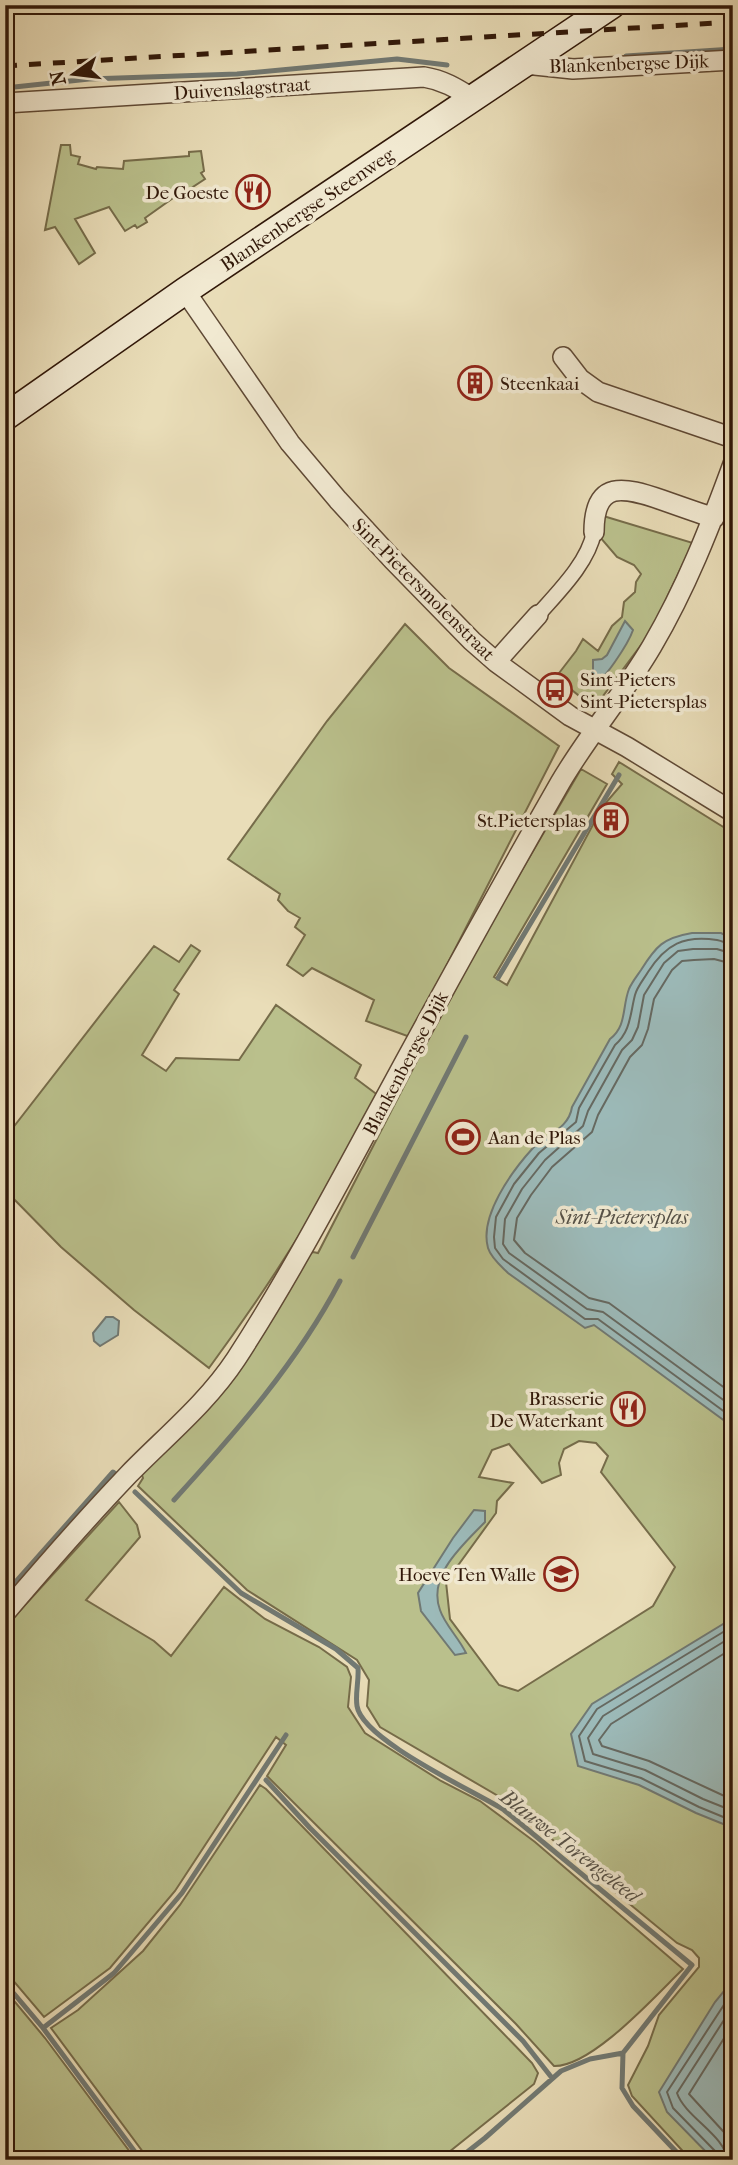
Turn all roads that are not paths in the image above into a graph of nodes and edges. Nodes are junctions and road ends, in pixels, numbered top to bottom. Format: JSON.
{"nodes":[{"id":1,"x":612,"y":5,"type":"edge"},
{"id":2,"x":733,"y":60,"type":"edge"},
{"id":3,"x":524,"y":64,"type":"junction"},
{"id":4,"x":472,"y":99,"type":"junction"},
{"id":5,"x":5,"y":103,"type":"edge"},
{"id":6,"x":185,"y":291,"type":"junction"},
{"id":7,"x":562,"y":357,"type":"dead end"},
{"id":8,"x":5,"y":417,"type":"edge"},
{"id":9,"x":733,"y":438,"type":"edge"},
{"id":10,"x":733,"y":464,"type":"edge"},
{"id":11,"x":714,"y":518,"type":"junction"},
{"id":12,"x":594,"y":532,"type":"joint"},
{"id":13,"x":538,"y":615,"type":"joint"},
{"id":14,"x":496,"y":663,"type":"junction"},
{"id":15,"x":594,"y":729,"type":"junction"},
{"id":16,"x":733,"y":813,"type":"edge"},
{"id":17,"x":5,"y":1613,"type":"edge"}],
"edges":[{"from":1,"to":3,"type":"main road","name":"Blankenbergse Steenweg"},
{"from":2,"to":3,"type":"street","name":"Blankenbergse Dijk"},
{"from":3,"to":4,"type":"main road","name":"Blankenbergse Steenweg"},
{"from":4,"to":5,"type":"street","name":"Duivenslagstraat"},
{"from":4,"to":6,"type":"main road","name":"Blankenbergse Steenweg"},
{"from":6,"to":8,"type":"main road","name":"Blankenbergse Steenweg"},
{"from":6,"to":14,"type":"street","name":"Sint-Pietersmolenstraat"},
{"from":7,"to":9,"type":"street"},
{"from":10,"to":11,"type":"street","name":"Blankenbergse Dijk"},
{"from":11,"to":12,"type":"street"},
{"from":11,"to":15,"type":"street","name":"Blankenbergse Dijk"},
{"from":12,"to":13,"type":"street"},
{"from":13,"to":14,"type":"street"},
{"from":14,"to":15,"type":"street","name":"Sint-Pietersmolenstraat"},
{"from":15,"to":16,"type":"street","name":"Sint-Pietersmolenstraat"},
{"from":15,"to":17,"type":"street","name":"Blankenbergse Dijk"}]}
